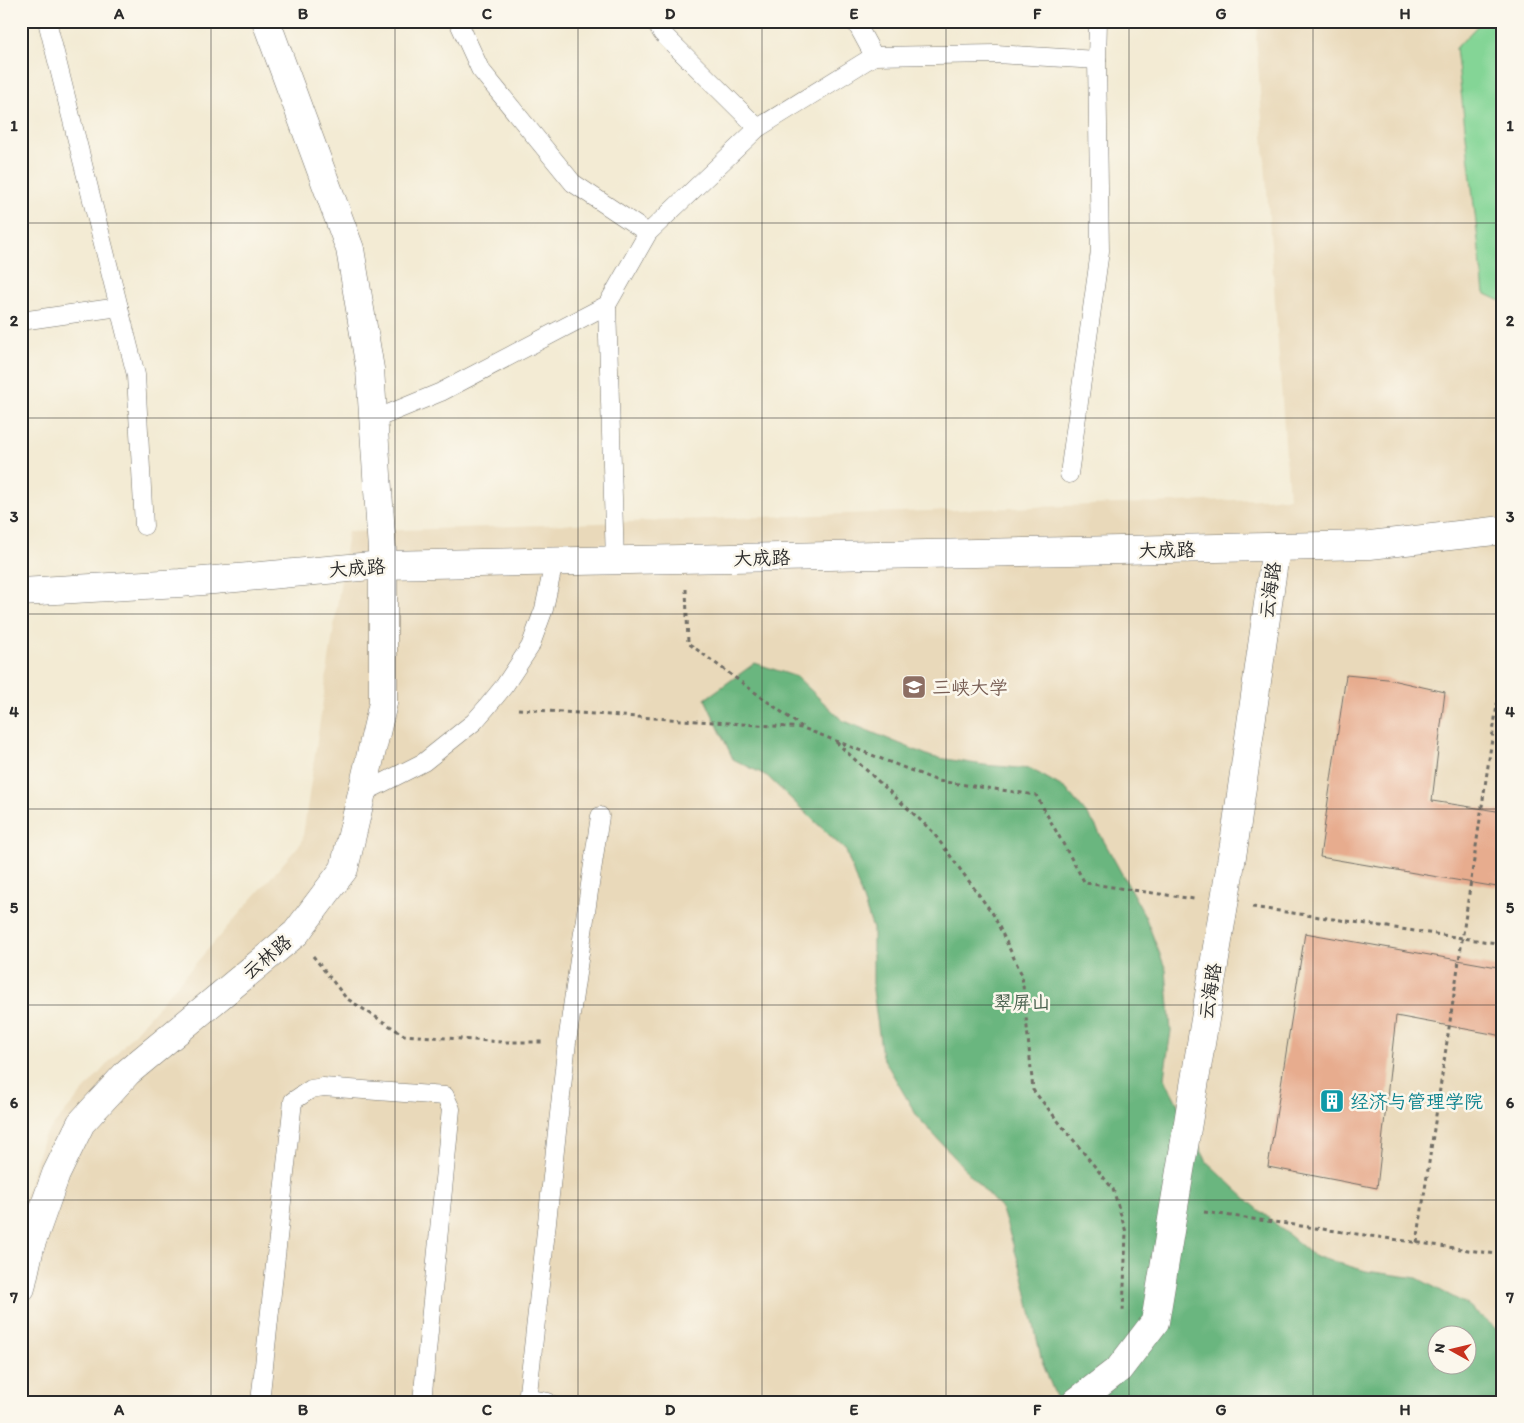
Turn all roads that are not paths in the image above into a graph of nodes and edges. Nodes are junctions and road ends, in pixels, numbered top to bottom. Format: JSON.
{"nodes":[{"id":1,"x":47,"y":21,"type":"edge"},
{"id":2,"x":266,"y":21,"type":"edge"},
{"id":3,"x":458,"y":21,"type":"edge"},
{"id":4,"x":655,"y":21,"type":"edge"},
{"id":5,"x":855,"y":21,"type":"edge"},
{"id":6,"x":1098,"y":21,"type":"edge"},
{"id":7,"x":874,"y":56,"type":"junction"},
{"id":8,"x":1097,"y":60,"type":"junction"},
{"id":9,"x":758,"y":128,"type":"junction"},
{"id":10,"x":648,"y":233,"type":"junction"},
{"id":11,"x":607,"y":305,"type":"junction"},
{"id":12,"x":119,"y":307,"type":"junction"},
{"id":13,"x":21,"y":321,"type":"edge"},
{"id":14,"x":373,"y":420,"type":"junction"},
{"id":15,"x":1069,"y":474,"type":"dead end"},
{"id":16,"x":144,"y":526,"type":"dead end"},
{"id":17,"x":1503,"y":530,"type":"edge"},
{"id":18,"x":1276,"y":547,"type":"junction"},
{"id":19,"x":615,"y":560,"type":"junction"},
{"id":20,"x":554,"y":562,"type":"junction"},
{"id":21,"x":383,"y":565,"type":"junction"},
{"id":22,"x":21,"y":592,"type":"edge"},
{"id":23,"x":361,"y":794,"type":"junction"},
{"id":24,"x":600,"y":816,"type":"dead end"},
{"id":25,"x":21,"y":1288,"type":"edge"},
{"id":26,"x":527,"y":1400,"type":"edge"},
{"id":27,"x":260,"y":1402,"type":"edge"},
{"id":28,"x":422,"y":1402,"type":"edge"},
{"id":29,"x":548,"y":1402,"type":"edge"},
{"id":30,"x":1076,"y":1402,"type":"edge"}],
"edges":[{"from":1,"to":12,"type":"lane"},
{"from":2,"to":14,"type":"street","name":"云林路"},
{"from":3,"to":10,"type":"lane"},
{"from":4,"to":9,"type":"lane"},
{"from":5,"to":7,"type":"lane"},
{"from":6,"to":8,"type":"lane"},
{"from":7,"to":8,"type":"lane"},
{"from":7,"to":9,"type":"lane"},
{"from":8,"to":15,"type":"lane"},
{"from":9,"to":10,"type":"lane"},
{"from":10,"to":11,"type":"lane"},
{"from":11,"to":14,"type":"lane"},
{"from":11,"to":19,"type":"lane"},
{"from":12,"to":13,"type":"lane"},
{"from":12,"to":16,"type":"lane"},
{"from":14,"to":21,"type":"street","name":"云林路"},
{"from":17,"to":18,"type":"street","name":"大成路"},
{"from":18,"to":19,"type":"street","name":"大成路"},
{"from":18,"to":30,"type":"street","name":"云海路"},
{"from":19,"to":20,"type":"street","name":"大成路"},
{"from":20,"to":21,"type":"street","name":"大成路"},
{"from":20,"to":23,"type":"lane"},
{"from":21,"to":22,"type":"street","name":"大成路"},
{"from":21,"to":23,"type":"street","name":"云林路"},
{"from":23,"to":25,"type":"street","name":"云林路"},
{"from":24,"to":26,"type":"lane"},
{"from":26,"to":29,"type":"lane"},
{"from":27,"to":28,"type":"lane"}]}
